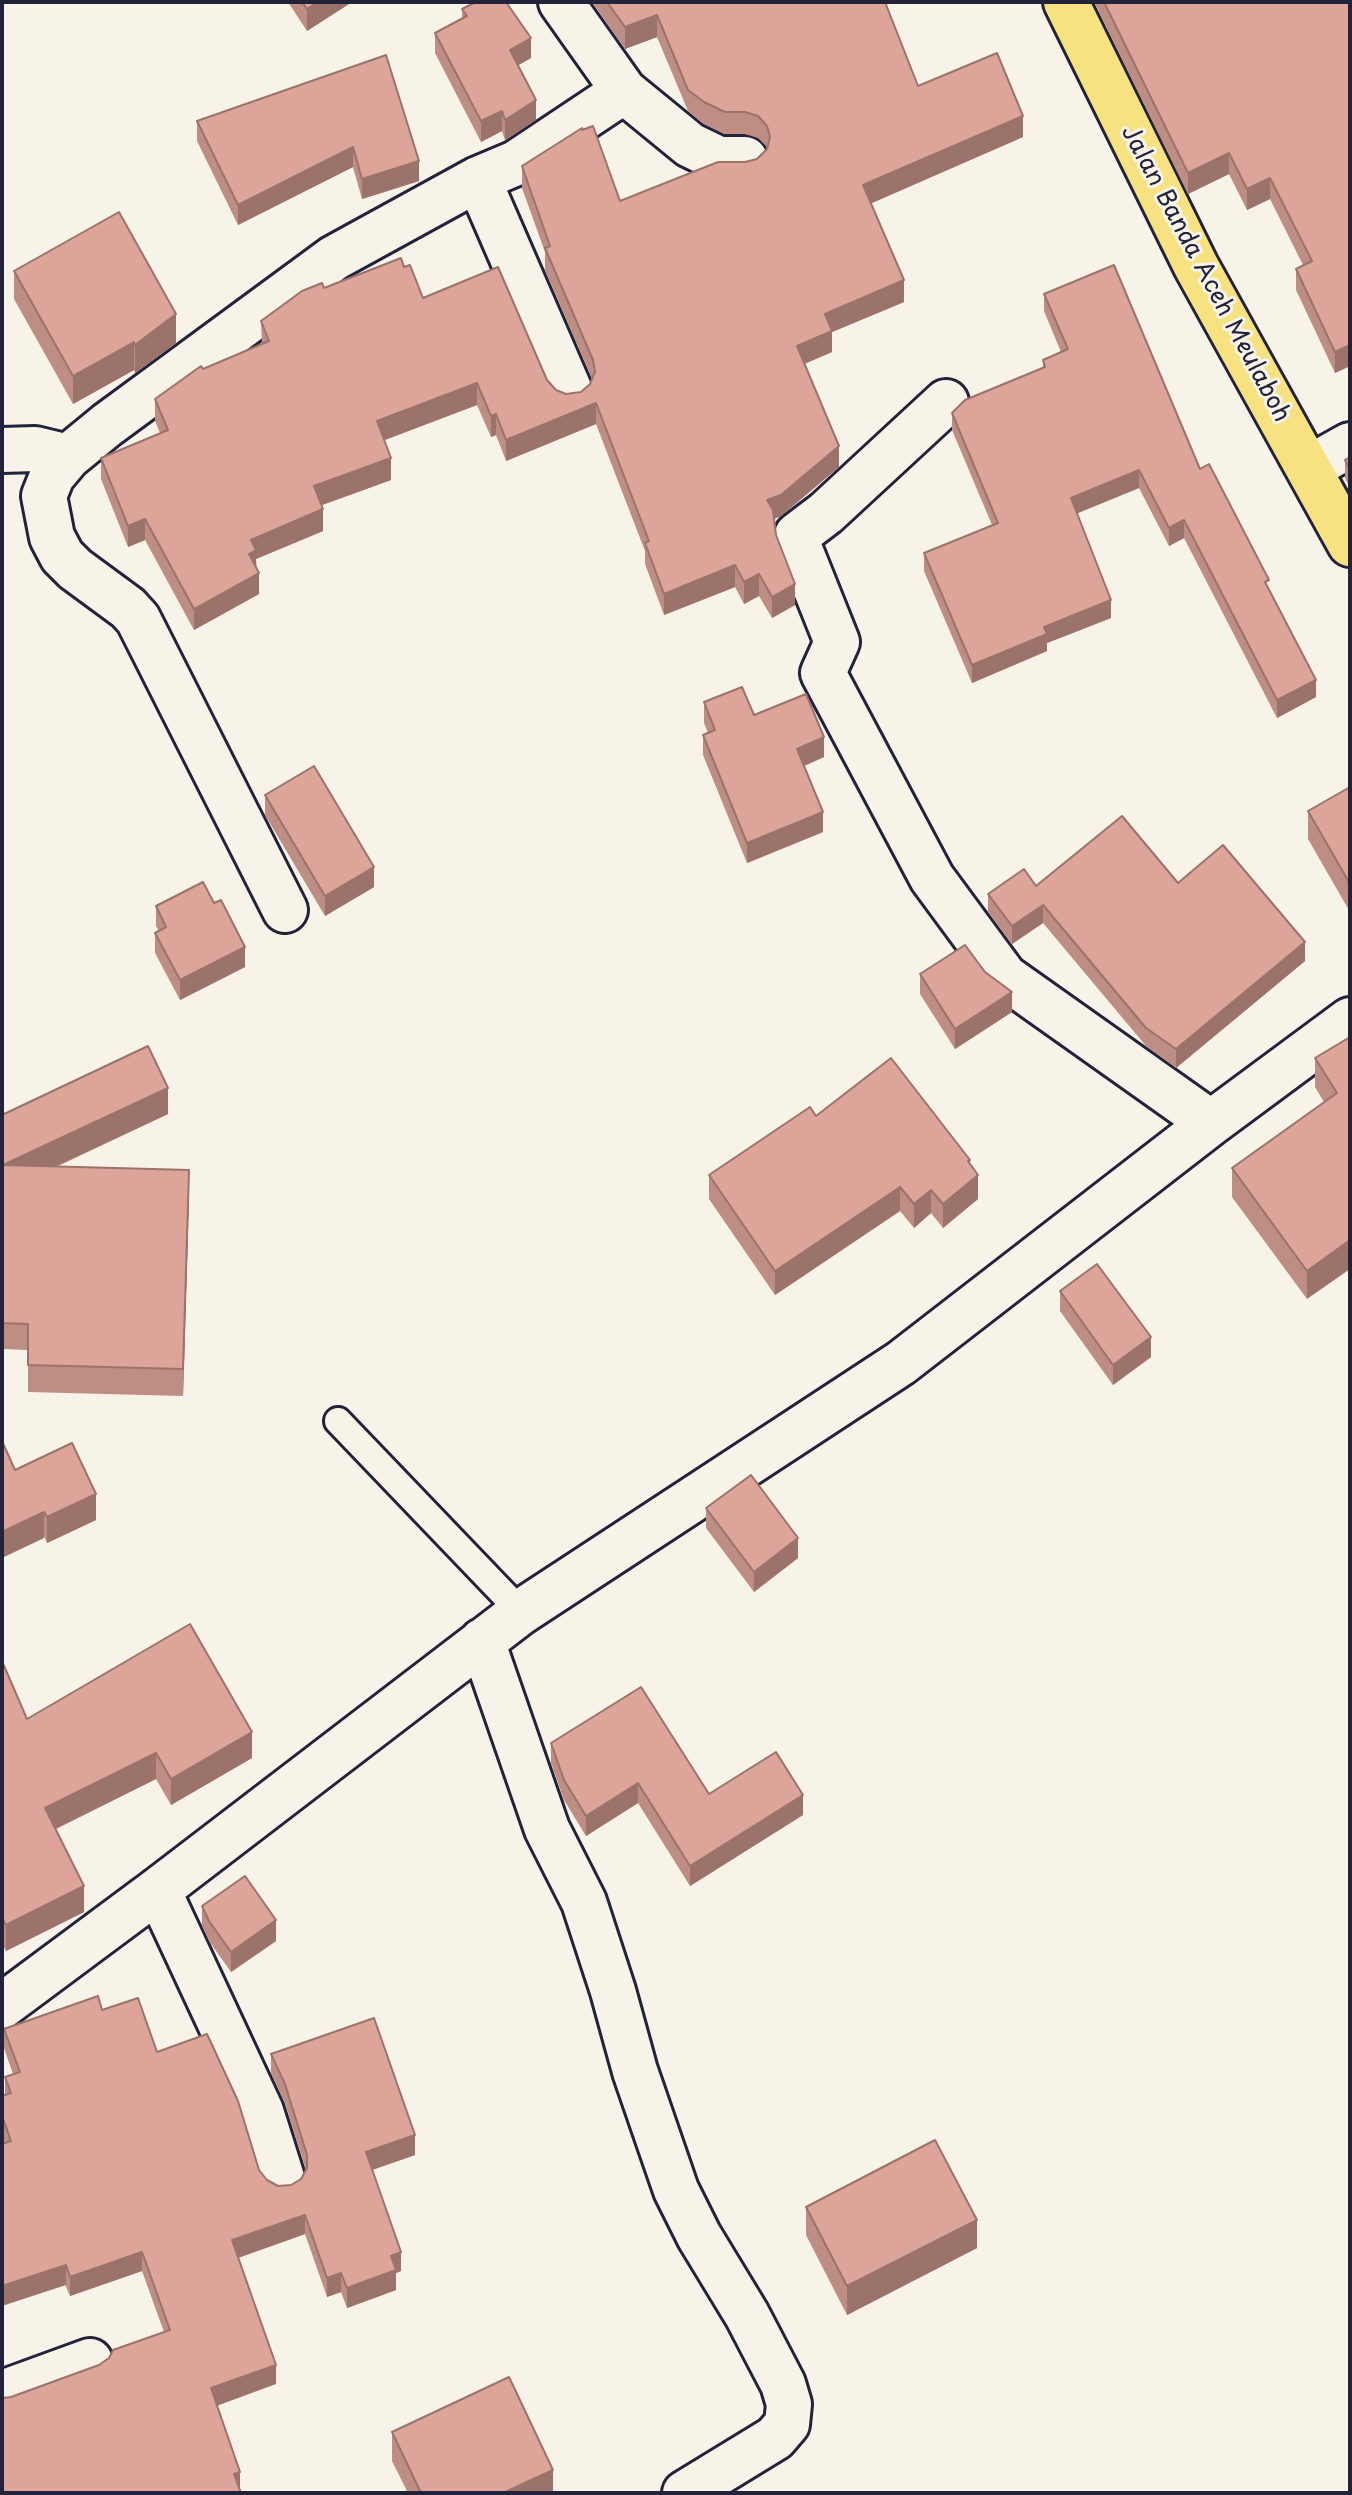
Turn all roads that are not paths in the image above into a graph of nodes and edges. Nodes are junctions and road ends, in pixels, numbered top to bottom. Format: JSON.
{"nodes":[{"id":1,"x":561,"y":2,"type":"edge"},
{"id":2,"x":1066,"y":2,"type":"edge"},
{"id":3,"x":624,"y":91,"type":"junction"},
{"id":4,"x":745,"y":159,"type":"edge"},
{"id":5,"x":478,"y":179,"type":"junction"},
{"id":6,"x":570,"y":391,"type":"edge"},
{"id":7,"x":946,"y":402,"type":"dead end"},
{"id":8,"x":1350,"y":445,"type":"edge"},
{"id":9,"x":2,"y":450,"type":"edge"},
{"id":10,"x":68,"y":457,"type":"junction"},
{"id":11,"x":1309,"y":468,"type":"junction"},
{"id":12,"x":1350,"y":544,"type":"edge"},
{"id":13,"x":285,"y":910,"type":"dead end"},
{"id":14,"x":1350,"y":1020,"type":"edge"},
{"id":15,"x":1211,"y":1123,"type":"junction"},
{"id":16,"x":338,"y":1421,"type":"dead end"},
{"id":17,"x":521,"y":1612,"type":"junction"},
{"id":18,"x":482,"y":1641,"type":"junction"},
{"id":19,"x":158,"y":1890,"type":"junction"},
{"id":20,"x":2,"y":2006,"type":"edge"},
{"id":21,"x":283,"y":2181,"type":"dead end"},
{"id":22,"x":90,"y":2361,"type":"dead end"},
{"id":23,"x":2,"y":2393,"type":"edge"},
{"id":24,"x":685,"y":2493,"type":"edge"}],
"edges":[{"from":1,"to":3,"type":"street"},
{"from":2,"to":11,"type":"highway","name":"Jalan Banda Aceh Meulaboh"},
{"from":3,"to":4,"type":"street"},
{"from":3,"to":5,"type":"street"},
{"from":5,"to":6,"type":"street"},
{"from":5,"to":10,"type":"street"},
{"from":7,"to":15,"type":"street"},
{"from":8,"to":11,"type":"street"},
{"from":9,"to":10,"type":"street"},
{"from":10,"to":13,"type":"street"},
{"from":11,"to":12,"type":"highway","name":"Jalan Banda Aceh Meulaboh"},
{"from":14,"to":15,"type":"street"},
{"from":15,"to":17,"type":"street"},
{"from":16,"to":17,"type":"lane"},
{"from":17,"to":18,"type":"street"},
{"from":18,"to":19,"type":"street"},
{"from":18,"to":24,"type":"street"},
{"from":19,"to":20,"type":"street"},
{"from":19,"to":21,"type":"street"},
{"from":22,"to":23,"type":"street"}]}
